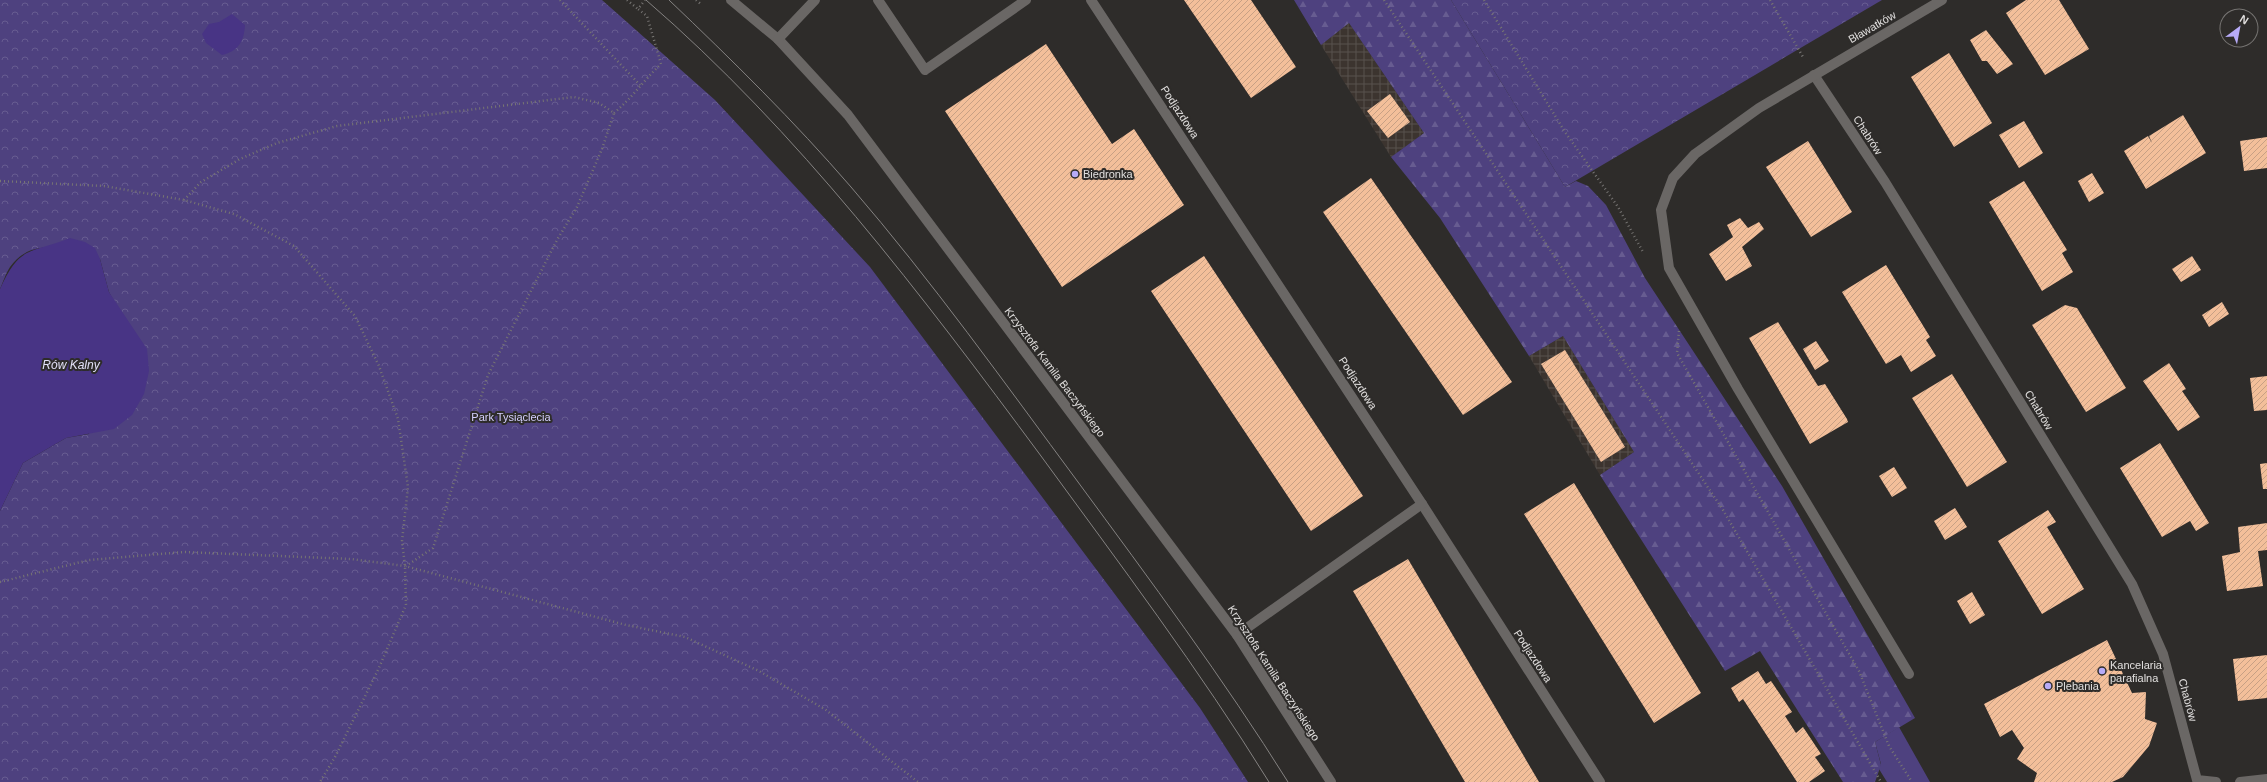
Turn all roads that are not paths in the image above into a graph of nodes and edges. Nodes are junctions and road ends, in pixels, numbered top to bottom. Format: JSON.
{"nodes":[{"id":1,"x":731,"y":0,"type":"edge"},
{"id":2,"x":815,"y":0,"type":"edge"},
{"id":3,"x":878,"y":0,"type":"edge"},
{"id":4,"x":1026,"y":0,"type":"edge"},
{"id":5,"x":1092,"y":0,"type":"edge"},
{"id":6,"x":1942,"y":0,"type":"edge"},
{"id":7,"x":778,"y":39,"type":"junction"},
{"id":8,"x":1814,"y":75,"type":"junction"},
{"id":9,"x":1422,"y":504,"type":"junction"},
{"id":10,"x":1237,"y":635,"type":"junction"},
{"id":11,"x":1909,"y":674,"type":"dead end"},
{"id":12,"x":2267,"y":779,"type":"edge"},
{"id":13,"x":1331,"y":782,"type":"edge"},
{"id":14,"x":1600,"y":782,"type":"edge"},
{"id":15,"x":2216,"y":782,"type":"edge"},
{"id":16,"x":2240,"y":782,"type":"edge"}],
"edges":[{"from":1,"to":7,"type":"street","name":"Krzysztofa Kamila Baczyńskiego"},
{"from":2,"to":7,"type":"street"},
{"from":3,"to":4,"type":"street"},
{"from":5,"to":9,"type":"street","name":"Podjazdowa"},
{"from":6,"to":8,"type":"street","name":"Bławatków"},
{"from":7,"to":10,"type":"street","name":"Krzysztofa Kamila Baczyńskiego"},
{"from":8,"to":11,"type":"street","name":"Bławatków"},
{"from":8,"to":15,"type":"street","name":"Chabrów"},
{"from":9,"to":10,"type":"street"},
{"from":9,"to":14,"type":"street","name":"Podjazdowa"},
{"from":10,"to":13,"type":"street","name":"Krzysztofa Kamila Baczyńskiego"},
{"from":12,"to":16,"type":"street"}]}
